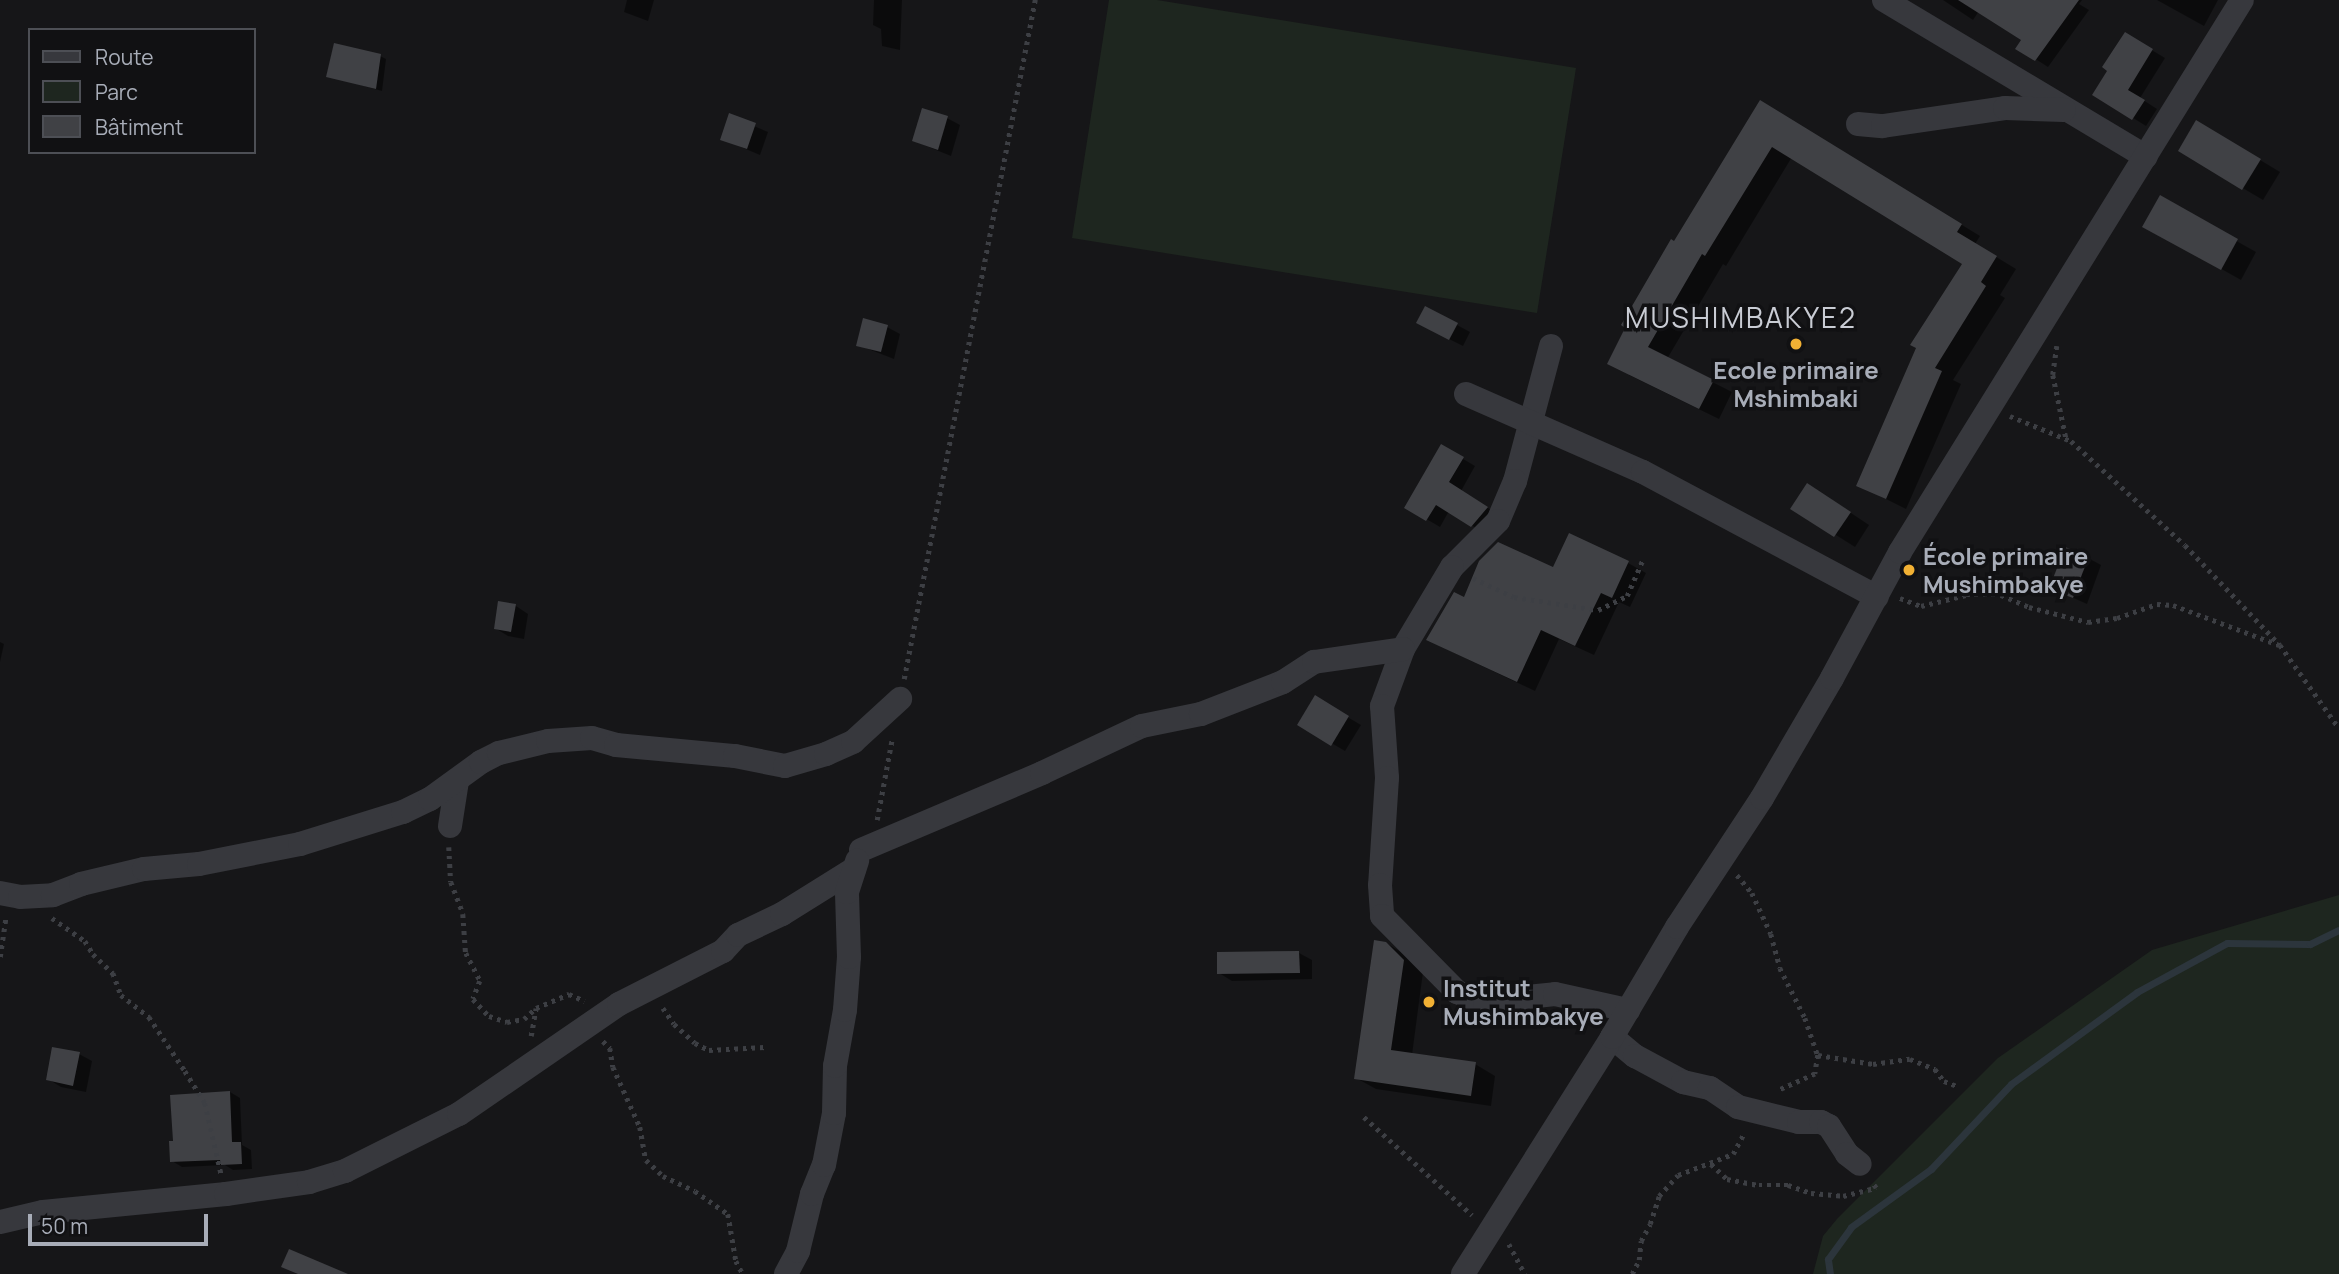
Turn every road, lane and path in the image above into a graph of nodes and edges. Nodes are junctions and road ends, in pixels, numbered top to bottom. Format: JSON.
{"nodes":[{"id":1,"x":1035,"y":0,"type":"edge"},
{"id":2,"x":1884,"y":0,"type":"edge"},
{"id":3,"x":2242,"y":0,"type":"edge"},
{"id":4,"x":2068,"y":110,"type":"junction"},
{"id":5,"x":1858,"y":124,"type":"dead end"},
{"id":6,"x":2146,"y":157,"type":"junction"},
{"id":7,"x":2050,"y":313,"type":"junction"},
{"id":8,"x":1551,"y":346,"type":"dead end"},
{"id":9,"x":1466,"y":394,"type":"dead end"},
{"id":10,"x":1993,"y":406,"type":"junction"},
{"id":11,"x":1530,"y":423,"type":"junction"},
{"id":12,"x":2066,"y":438,"type":"junction"},
{"id":13,"x":1643,"y":559,"type":"dead end"},
{"id":14,"x":1452,"y":568,"type":"junction"},
{"id":15,"x":1878,"y":593,"type":"junction"},
{"id":16,"x":2280,"y":645,"type":"junction"},
{"id":17,"x":1403,"y":649,"type":"junction"},
{"id":18,"x":900,"y":699,"type":"junction"},
{"id":19,"x":2339,"y":728,"type":"edge"},
{"id":20,"x":457,"y":781,"type":"junction"},
{"id":21,"x":450,"y":826,"type":"joint"},
{"id":22,"x":864,"y":850,"type":"junction"},
{"id":23,"x":1723,"y":857,"type":"junction"},
{"id":24,"x":10,"y":894,"type":"edge"},
{"id":25,"x":0,"y":957,"type":"edge"},
{"id":26,"x":651,"y":989,"type":"junction"},
{"id":27,"x":1628,"y":1010,"type":"junction"},
{"id":28,"x":599,"y":1018,"type":"junction"},
{"id":29,"x":1612,"y":1037,"type":"junction"},
{"id":30,"x":767,"y":1047,"type":"dead end"},
{"id":31,"x":1818,"y":1055,"type":"junction"},
{"id":32,"x":1957,"y":1086,"type":"dead end"},
{"id":33,"x":1756,"y":1110,"type":"junction"},
{"id":34,"x":1364,"y":1117,"type":"dead end"},
{"id":35,"x":1711,"y":1164,"type":"junction"},
{"id":36,"x":1860,"y":1164,"type":"dead end"},
{"id":37,"x":1876,"y":1188,"type":"dead end"},
{"id":38,"x":226,"y":1194,"type":"junction"},
{"id":39,"x":0,"y":1222,"type":"edge"},
{"id":40,"x":1492,"y":1228,"type":"junction"},
{"id":41,"x":743,"y":1274,"type":"edge"},
{"id":42,"x":786,"y":1274,"type":"edge"},
{"id":43,"x":1463,"y":1274,"type":"edge"},
{"id":44,"x":1525,"y":1274,"type":"edge"},
{"id":45,"x":1632,"y":1274,"type":"edge"}],
"edges":[{"from":1,"to":18,"type":"path"},
{"from":2,"to":4,"type":"street"},
{"from":3,"to":6,"type":"street"},
{"from":4,"to":5,"type":"street"},
{"from":4,"to":6,"type":"street"},
{"from":6,"to":7,"type":"street"},
{"from":7,"to":10,"type":"street"},
{"from":7,"to":12,"type":"path"},
{"from":8,"to":11,"type":"street"},
{"from":9,"to":11,"type":"street"},
{"from":10,"to":12,"type":"path"},
{"from":10,"to":15,"type":"street"},
{"from":11,"to":14,"type":"street"},
{"from":11,"to":15,"type":"street"},
{"from":12,"to":16,"type":"path"},
{"from":13,"to":14,"type":"path"},
{"from":14,"to":17,"type":"street"},
{"from":15,"to":16,"type":"path"},
{"from":15,"to":23,"type":"street"},
{"from":16,"to":19,"type":"path"},
{"from":17,"to":22,"type":"street"},
{"from":17,"to":27,"type":"street"},
{"from":18,"to":20,"type":"street"},
{"from":18,"to":22,"type":"path"},
{"from":20,"to":21,"type":"street"},
{"from":20,"to":24,"type":"street"},
{"from":21,"to":28,"type":"path"},
{"from":22,"to":26,"type":"street"},
{"from":22,"to":42,"type":"street"},
{"from":23,"to":27,"type":"street"},
{"from":23,"to":31,"type":"path"},
{"from":24,"to":25,"type":"path"},
{"from":24,"to":38,"type":"path"},
{"from":26,"to":28,"type":"street"},
{"from":26,"to":30,"type":"path"},
{"from":27,"to":29,"type":"street"},
{"from":28,"to":38,"type":"street"},
{"from":28,"to":41,"type":"path"},
{"from":29,"to":33,"type":"street"},
{"from":29,"to":40,"type":"street"},
{"from":31,"to":32,"type":"path"},
{"from":31,"to":33,"type":"path"},
{"from":33,"to":35,"type":"path"},
{"from":33,"to":36,"type":"street"},
{"from":34,"to":40,"type":"path"},
{"from":35,"to":37,"type":"path"},
{"from":35,"to":45,"type":"path"},
{"from":38,"to":39,"type":"street"},
{"from":40,"to":43,"type":"street"},
{"from":40,"to":44,"type":"path"}]}
